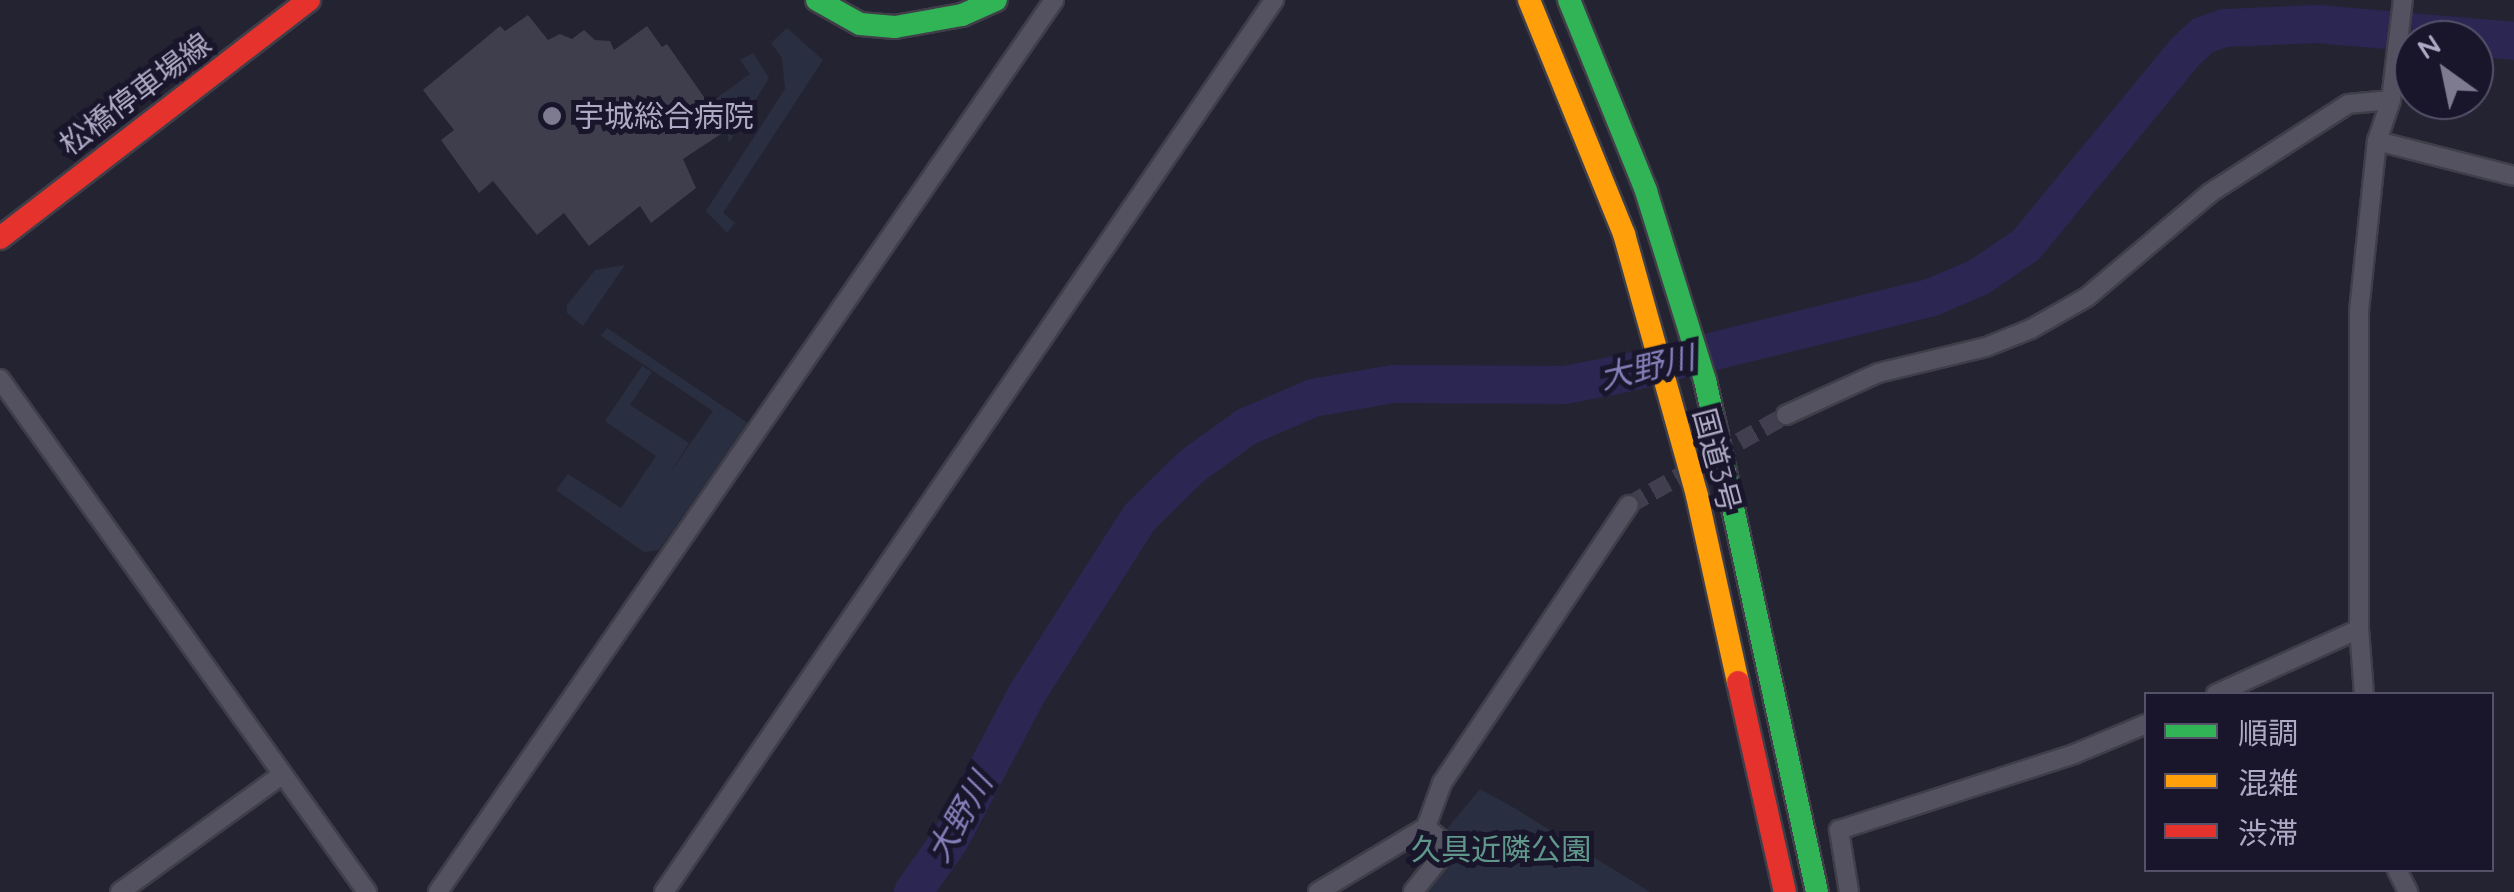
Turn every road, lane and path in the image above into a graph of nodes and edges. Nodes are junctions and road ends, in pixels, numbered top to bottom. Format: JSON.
{"nodes":[{"id":1,"x":309,"y":0,"type":"edge"},
{"id":2,"x":816,"y":0,"type":"edge"},
{"id":3,"x":996,"y":0,"type":"edge"},
{"id":4,"x":1054,"y":0,"type":"edge"},
{"id":5,"x":1274,"y":0,"type":"edge"},
{"id":6,"x":1509,"y":0,"type":"edge"},
{"id":7,"x":1529,"y":0,"type":"edge"},
{"id":8,"x":1569,"y":0,"type":"edge"},
{"id":9,"x":1590,"y":0,"type":"edge"},
{"id":10,"x":2403,"y":0,"type":"edge"},
{"id":11,"x":2391,"y":100,"type":"junction"},
{"id":12,"x":2377,"y":141,"type":"junction"},
{"id":13,"x":2514,"y":176,"type":"edge"},
{"id":14,"x":1646,"y":191,"type":"junction"},
{"id":15,"x":1618,"y":236,"type":"junction"},
{"id":16,"x":0,"y":238,"type":"edge"},
{"id":17,"x":0,"y":378,"type":"edge"},
{"id":18,"x":1786,"y":415,"type":"tunnel mouth"},
{"id":19,"x":1629,"y":505,"type":"tunnel mouth"},
{"id":20,"x":2359,"y":629,"type":"junction"},
{"id":21,"x":2220,"y":692,"type":"edge"},
{"id":22,"x":2364,"y":692,"type":"edge"},
{"id":23,"x":2144,"y":725,"type":"edge"},
{"id":24,"x":280,"y":776,"type":"junction"},
{"id":25,"x":1426,"y":827,"type":"junction"},
{"id":26,"x":120,"y":892,"type":"edge"},
{"id":27,"x":367,"y":892,"type":"edge"},
{"id":28,"x":438,"y":892,"type":"edge"},
{"id":29,"x":664,"y":892,"type":"edge"},
{"id":30,"x":1318,"y":892,"type":"edge"},
{"id":31,"x":1414,"y":892,"type":"edge"},
{"id":32,"x":1785,"y":892,"type":"edge"},
{"id":33,"x":1817,"y":892,"type":"edge"},
{"id":34,"x":1850,"y":892,"type":"edge"}],
"edges":[{"from":1,"to":16,"type":"main road","name":"松橋停車場線"},
{"from":2,"to":3,"type":"main road"},
{"from":4,"to":28,"type":"street"},
{"from":5,"to":29,"type":"street"},
{"from":6,"to":15,"type":"main road"},
{"from":7,"to":15,"type":"main road","name":"国道3号"},
{"from":8,"to":14,"type":"main road","name":"国道3号"},
{"from":9,"to":14,"type":"main road"},
{"from":10,"to":11,"type":"street"},
{"from":11,"to":12,"type":"street"},
{"from":11,"to":18,"type":"street"},
{"from":12,"to":13,"type":"street"},
{"from":12,"to":20,"type":"street"},
{"from":14,"to":33,"type":"main road","name":"国道3号"},
{"from":15,"to":32,"type":"main road","name":"国道3号"},
{"from":17,"to":24,"type":"street"},
{"from":19,"to":25,"type":"street"},
{"from":20,"to":21,"type":"street"},
{"from":20,"to":22,"type":"street"},
{"from":23,"to":34,"type":"street"},
{"from":24,"to":26,"type":"street"},
{"from":24,"to":27,"type":"street"},
{"from":25,"to":30,"type":"street"},
{"from":25,"to":31,"type":"street"}]}
